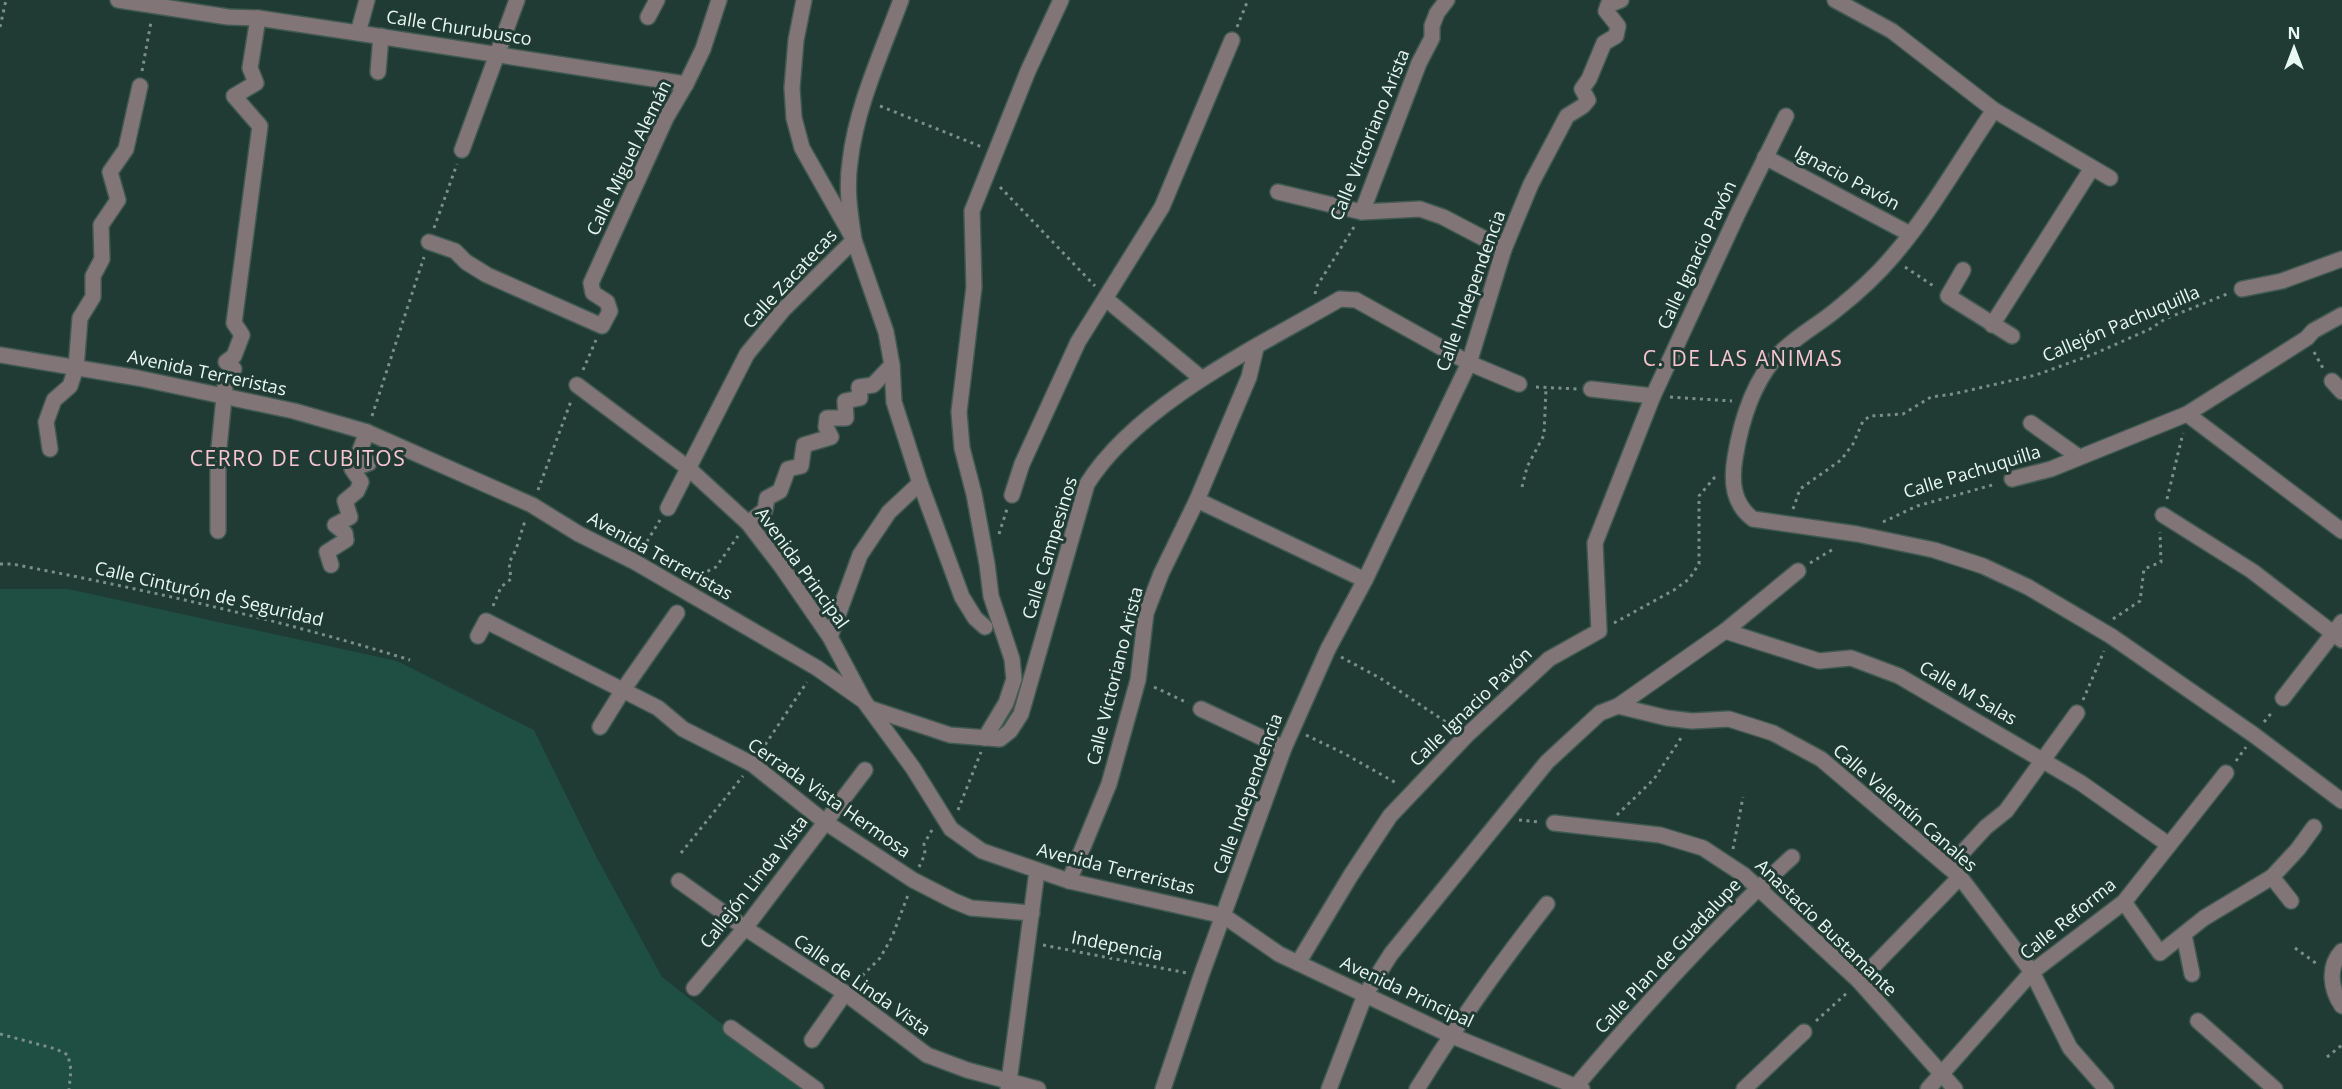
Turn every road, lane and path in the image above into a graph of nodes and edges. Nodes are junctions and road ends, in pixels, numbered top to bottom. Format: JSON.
{"nodes":[{"id":1,"x":6,"y":0,"type":"edge"},
{"id":2,"x":118,"y":0,"type":"edge"},
{"id":3,"x":367,"y":0,"type":"edge"},
{"id":4,"x":517,"y":0,"type":"edge"},
{"id":5,"x":657,"y":0,"type":"edge"},
{"id":6,"x":719,"y":0,"type":"edge"},
{"id":7,"x":804,"y":0,"type":"edge"},
{"id":8,"x":901,"y":0,"type":"edge"},
{"id":9,"x":1061,"y":0,"type":"edge"},
{"id":10,"x":1248,"y":0,"type":"edge"},
{"id":11,"x":1447,"y":0,"type":"edge"},
{"id":12,"x":1621,"y":0,"type":"edge"},
{"id":13,"x":1835,"y":0,"type":"edge"},
{"id":14,"x":154,"y":5,"type":"junction"},
{"id":15,"x":648,"y":17,"type":"dead end"},
{"id":16,"x":258,"y":18,"type":"junction"},
{"id":17,"x":0,"y":27,"type":"edge"},
{"id":18,"x":358,"y":33,"type":"junction"},
{"id":19,"x":381,"y":36,"type":"junction"},
{"id":20,"x":1232,"y":40,"type":"joint"},
{"id":21,"x":499,"y":54,"type":"junction"},
{"id":22,"x":378,"y":72,"type":"dead end"},
{"id":23,"x":686,"y":84,"type":"junction"},
{"id":24,"x":140,"y":86,"type":"joint"},
{"id":25,"x":864,"y":100,"type":"junction"},
{"id":26,"x":1994,"y":110,"type":"junction"},
{"id":27,"x":1786,"y":117,"type":"dead end"},
{"id":28,"x":462,"y":150,"type":"dead end"},
{"id":29,"x":997,"y":153,"type":"junction"},
{"id":30,"x":1765,"y":157,"type":"junction"},
{"id":31,"x":2092,"y":168,"type":"junction"},
{"id":32,"x":987,"y":174,"type":"junction"},
{"id":33,"x":2110,"y":178,"type":"dead end"},
{"id":34,"x":1278,"y":192,"type":"dead end"},
{"id":35,"x":1362,"y":212,"type":"junction"},
{"id":36,"x":1910,"y":234,"type":"junction"},
{"id":37,"x":854,"y":240,"type":"junction"},
{"id":38,"x":429,"y":242,"type":"dead end"},
{"id":39,"x":1504,"y":249,"type":"junction"},
{"id":40,"x":1892,"y":258,"type":"junction"},
{"id":41,"x":2342,"y":259,"type":"edge"},
{"id":42,"x":1963,"y":270,"type":"dead end"},
{"id":43,"x":2242,"y":288,"type":"joint"},
{"id":44,"x":1948,"y":296,"type":"junction"},
{"id":45,"x":1106,"y":299,"type":"junction"},
{"id":46,"x":2342,"y":315,"type":"edge"},
{"id":47,"x":1308,"y":318,"type":"junction"},
{"id":48,"x":1992,"y":325,"type":"junction"},
{"id":49,"x":2012,"y":336,"type":"dead end"},
{"id":50,"x":2307,"y":338,"type":"junction"},
{"id":51,"x":396,"y":343,"type":"dead end"},
{"id":52,"x":1256,"y":348,"type":"junction"},
{"id":53,"x":0,"y":355,"type":"edge"},
{"id":54,"x":1469,"y":363,"type":"junction"},
{"id":55,"x":892,"y":365,"type":"junction"},
{"id":56,"x":76,"y":368,"type":"junction"},
{"id":57,"x":1201,"y":378,"type":"junction"},
{"id":58,"x":1519,"y":384,"type":"joint"},
{"id":59,"x":577,"y":385,"type":"dead end"},
{"id":60,"x":2337,"y":387,"type":"edge"},
{"id":61,"x":1546,"y":389,"type":"junction"},
{"id":62,"x":1591,"y":389,"type":"joint"},
{"id":63,"x":225,"y":395,"type":"junction"},
{"id":64,"x":1653,"y":396,"type":"junction"},
{"id":65,"x":1748,"y":402,"type":"junction"},
{"id":66,"x":2187,"y":414,"type":"junction"},
{"id":67,"x":2031,"y":423,"type":"dead end"},
{"id":68,"x":367,"y":432,"type":"junction"},
{"id":69,"x":50,"y":449,"type":"dead end"},
{"id":70,"x":2079,"y":457,"type":"junction"},
{"id":71,"x":548,"y":467,"type":"dead end"},
{"id":72,"x":688,"y":468,"type":"junction"},
{"id":73,"x":1732,"y":473,"type":"junction"},
{"id":74,"x":2012,"y":479,"type":"joint"},
{"id":75,"x":920,"y":483,"type":"junction"},
{"id":76,"x":1522,"y":487,"type":"dead end"},
{"id":77,"x":1012,"y":495,"type":"joint"},
{"id":78,"x":1197,"y":500,"type":"junction"},
{"id":79,"x":532,"y":505,"type":"junction"},
{"id":80,"x":668,"y":508,"type":"joint"},
{"id":81,"x":2162,"y":521,"type":"junction"},
{"id":82,"x":748,"y":523,"type":"junction"},
{"id":83,"x":1788,"y":525,"type":"junction"},
{"id":84,"x":218,"y":531,"type":"dead end"},
{"id":85,"x":2342,"y":531,"type":"edge"},
{"id":86,"x":1857,"y":534,"type":"junction"},
{"id":87,"x":635,"y":562,"type":"junction"},
{"id":88,"x":0,"y":564,"type":"edge"},
{"id":89,"x":987,"y":564,"type":"junction"},
{"id":90,"x":331,"y":565,"type":"dead end"},
{"id":91,"x":1798,"y":571,"type":"joint"},
{"id":92,"x":1365,"y":580,"type":"junction"},
{"id":93,"x":688,"y":593,"type":"junction"},
{"id":94,"x":677,"y":613,"type":"dead end"},
{"id":95,"x":486,"y":621,"type":"junction"},
{"id":96,"x":985,"y":627,"type":"dead end"},
{"id":97,"x":1599,"y":631,"type":"junction"},
{"id":98,"x":1725,"y":631,"type":"junction"},
{"id":99,"x":2339,"y":632,"type":"edge"},
{"id":100,"x":478,"y":636,"type":"dead end"},
{"id":101,"x":2111,"y":636,"type":"junction"},
{"id":102,"x":830,"y":637,"type":"junction"},
{"id":103,"x":1328,"y":650,"type":"junction"},
{"id":104,"x":410,"y":660,"type":"dead end"},
{"id":105,"x":817,"y":668,"type":"junction"},
{"id":106,"x":1138,"y":680,"type":"junction"},
{"id":107,"x":623,"y":690,"type":"junction"},
{"id":108,"x":2283,"y":698,"type":"dead end"},
{"id":109,"x":866,"y":704,"type":"junction"},
{"id":110,"x":1618,"y":706,"type":"junction"},
{"id":111,"x":1201,"y":709,"type":"joint"},
{"id":112,"x":2077,"y":713,"type":"joint"},
{"id":113,"x":1692,"y":721,"type":"junction"},
{"id":114,"x":600,"y":727,"type":"dead end"},
{"id":115,"x":1292,"y":729,"type":"junction"},
{"id":116,"x":1466,"y":736,"type":"junction"},
{"id":117,"x":985,"y":738,"type":"junction"},
{"id":118,"x":1284,"y":748,"type":"junction"},
{"id":119,"x":2043,"y":759,"type":"junction"},
{"id":120,"x":752,"y":764,"type":"junction"},
{"id":121,"x":865,"y":770,"type":"dead end"},
{"id":122,"x":2226,"y":773,"type":"dead end"},
{"id":123,"x":1413,"y":792,"type":"junction"},
{"id":124,"x":1743,"y":798,"type":"dead end"},
{"id":125,"x":2342,"y":801,"type":"edge"},
{"id":126,"x":1503,"y":819,"type":"junction"},
{"id":127,"x":825,"y":822,"type":"junction"},
{"id":128,"x":1554,"y":823,"type":"joint"},
{"id":129,"x":948,"y":824,"type":"junction"},
{"id":130,"x":2314,"y":827,"type":"dead end"},
{"id":131,"x":1606,"y":828,"type":"junction"},
{"id":132,"x":2169,"y":845,"type":"junction"},
{"id":133,"x":681,"y":853,"type":"dead end"},
{"id":134,"x":1792,"y":857,"type":"dead end"},
{"id":135,"x":1729,"y":866,"type":"junction"},
{"id":136,"x":1037,"y":871,"type":"junction"},
{"id":137,"x":1954,"y":872,"type":"junction"},
{"id":138,"x":2272,"y":877,"type":"junction"},
{"id":139,"x":913,"y":880,"type":"junction"},
{"id":140,"x":1069,"y":880,"type":"junction"},
{"id":141,"x":679,"y":881,"type":"dead end"},
{"id":142,"x":1758,"y":888,"type":"junction"},
{"id":143,"x":2291,"y":901,"type":"dead end"},
{"id":144,"x":2124,"y":902,"type":"junction"},
{"id":145,"x":1547,"y":904,"type":"dead end"},
{"id":146,"x":1032,"y":913,"type":"junction"},
{"id":147,"x":1224,"y":916,"type":"junction"},
{"id":148,"x":745,"y":928,"type":"junction"},
{"id":149,"x":2184,"y":935,"type":"junction"},
{"id":150,"x":1028,"y":942,"type":"junction"},
{"id":151,"x":2295,"y":948,"type":"dead end"},
{"id":152,"x":2342,"y":951,"type":"edge"},
{"id":153,"x":1298,"y":963,"type":"junction"},
{"id":154,"x":2032,"y":972,"type":"junction"},
{"id":155,"x":2192,"y":974,"type":"dead end"},
{"id":156,"x":1201,"y":976,"type":"junction"},
{"id":157,"x":2332,"y":976,"type":"junction"},
{"id":158,"x":1859,"y":981,"type":"junction"},
{"id":159,"x":694,"y":988,"type":"dead end"},
{"id":160,"x":845,"y":993,"type":"junction"},
{"id":161,"x":1365,"y":995,"type":"junction"},
{"id":162,"x":2342,"y":1006,"type":"edge"},
{"id":163,"x":2198,"y":1020,"type":"dead end"},
{"id":164,"x":731,"y":1028,"type":"dead end"},
{"id":165,"x":1804,"y":1032,"type":"joint"},
{"id":166,"x":0,"y":1034,"type":"edge"},
{"id":167,"x":1450,"y":1035,"type":"junction"},
{"id":168,"x":812,"y":1040,"type":"dead end"},
{"id":169,"x":2342,"y":1045,"type":"edge"},
{"id":170,"x":2327,"y":1057,"type":"dead end"},
{"id":171,"x":1942,"y":1075,"type":"junction"},
{"id":172,"x":1552,"y":1084,"type":"edge"},
{"id":173,"x":1008,"y":1085,"type":"edge"},
{"id":174,"x":1579,"y":1088,"type":"edge"},
{"id":175,"x":69,"y":1089,"type":"edge"},
{"id":176,"x":816,"y":1089,"type":"edge"},
{"id":177,"x":1038,"y":1089,"type":"edge"},
{"id":178,"x":1163,"y":1089,"type":"edge"},
{"id":179,"x":1329,"y":1089,"type":"edge"},
{"id":180,"x":1417,"y":1089,"type":"edge"},
{"id":181,"x":1744,"y":1089,"type":"edge"},
{"id":182,"x":1928,"y":1089,"type":"edge"},
{"id":183,"x":1956,"y":1089,"type":"edge"},
{"id":184,"x":2105,"y":1089,"type":"edge"},
{"id":185,"x":2274,"y":1089,"type":"edge"}],
"edges":[{"from":1,"to":17,"type":"path"},
{"from":2,"to":14,"type":"street","name":"Calle Churubusco"},
{"from":3,"to":18,"type":"street"},
{"from":4,"to":21,"type":"street"},
{"from":5,"to":15,"type":"street"},
{"from":6,"to":23,"type":"street","name":"Calle Miguel Alemán"},
{"from":7,"to":37,"type":"street"},
{"from":8,"to":25,"type":"street","name":"Calle Zacatecas"},
{"from":9,"to":29,"type":"street"},
{"from":10,"to":20,"type":"path"},
{"from":11,"to":35,"type":"street","name":"Calle Victoriano Arista"},
{"from":12,"to":39,"type":"street","name":"Calle Independencia"},
{"from":13,"to":26,"type":"street"},
{"from":14,"to":16,"type":"street","name":"Calle Churubusco"},
{"from":14,"to":24,"type":"path"},
{"from":16,"to":18,"type":"street","name":"Calle Churubusco"},
{"from":16,"to":63,"type":"street"},
{"from":18,"to":19,"type":"street","name":"Calle Churubusco"},
{"from":19,"to":21,"type":"street","name":"Calle Churubusco"},
{"from":19,"to":22,"type":"street"},
{"from":20,"to":45,"type":"street"},
{"from":21,"to":23,"type":"street","name":"Calle Churubusco"},
{"from":21,"to":28,"type":"street"},
{"from":23,"to":38,"type":"street","name":"Calle Miguel Alemán"},
{"from":24,"to":56,"type":"street"},
{"from":25,"to":29,"type":"path"},
{"from":25,"to":37,"type":"street","name":"Calle Zacatecas"},
{"from":26,"to":31,"type":"street"},
{"from":26,"to":36,"type":"street"},
{"from":27,"to":30,"type":"street","name":"Calle Ignacio Pavón"},
{"from":29,"to":32,"type":"street"},
{"from":30,"to":36,"type":"street","name":"Ignacio Pavón"},
{"from":30,"to":64,"type":"street","name":"Calle Ignacio Pavón"},
{"from":31,"to":33,"type":"street"},
{"from":31,"to":48,"type":"street"},
{"from":32,"to":45,"type":"path"},
{"from":32,"to":89,"type":"street"},
{"from":34,"to":35,"type":"street"},
{"from":35,"to":39,"type":"street"},
{"from":35,"to":47,"type":"path","name":"Calle Victoriano Arista"},
{"from":36,"to":40,"type":"street"},
{"from":37,"to":55,"type":"street"},
{"from":37,"to":72,"type":"street","name":"Calle Zacatecas"},
{"from":39,"to":54,"type":"street","name":"Calle Independencia"},
{"from":40,"to":44,"type":"path"},
{"from":40,"to":65,"type":"street"},
{"from":41,"to":43,"type":"street"},
{"from":42,"to":44,"type":"street"},
{"from":43,"to":83,"type":"path","name":"Callejón Pachuquilla"},
{"from":44,"to":48,"type":"street"},
{"from":45,"to":57,"type":"street"},
{"from":45,"to":77,"type":"street"},
{"from":46,"to":50,"type":"street","name":"Calle Pachuquilla"},
{"from":47,"to":52,"type":"street","name":"Calle Campesinos"},
{"from":47,"to":54,"type":"street","name":"Calle Campesinos"},
{"from":48,"to":49,"type":"street"},
{"from":50,"to":60,"type":"path"},
{"from":50,"to":66,"type":"street","name":"Calle Pachuquilla"},
{"from":51,"to":68,"type":"path"},
{"from":52,"to":57,"type":"street","name":"Calle Campesinos"},
{"from":52,"to":78,"type":"street","name":"Calle Victoriano Arista"},
{"from":53,"to":56,"type":"street","name":"Avenida Terreristas"},
{"from":54,"to":58,"type":"street","name":"Calle Campesinos"},
{"from":54,"to":92,"type":"street","name":"Calle Independencia"},
{"from":55,"to":75,"type":"street"},
{"from":55,"to":82,"type":"street"},
{"from":56,"to":63,"type":"street","name":"Avenida Terreristas"},
{"from":56,"to":69,"type":"street"},
{"from":57,"to":117,"type":"street","name":"Calle Campesinos"},
{"from":58,"to":61,"type":"path"},
{"from":59,"to":72,"type":"street","name":"Avenida Principal"},
{"from":61,"to":62,"type":"path"},
{"from":61,"to":76,"type":"path"},
{"from":62,"to":64,"type":"street"},
{"from":63,"to":68,"type":"street","name":"Avenida Terreristas"},
{"from":63,"to":84,"type":"street"},
{"from":64,"to":65,"type":"path"},
{"from":64,"to":97,"type":"street","name":"Calle Ignacio Pavón"},
{"from":65,"to":73,"type":"street"},
{"from":66,"to":70,"type":"street","name":"Calle Pachuquilla"},
{"from":66,"to":81,"type":"path"},
{"from":66,"to":85,"type":"street"},
{"from":67,"to":70,"type":"street"},
{"from":68,"to":79,"type":"street","name":"Avenida Terreristas"},
{"from":68,"to":90,"type":"street"},
{"from":70,"to":74,"type":"street","name":"Calle Pachuquilla"},
{"from":71,"to":79,"type":"path"},
{"from":72,"to":80,"type":"street","name":"Calle Zacatecas"},
{"from":72,"to":82,"type":"street","name":"Avenida Principal"},
{"from":73,"to":83,"type":"street"},
{"from":73,"to":97,"type":"path"},
{"from":74,"to":86,"type":"path","name":"Calle Pachuquilla"},
{"from":75,"to":96,"type":"street"},
{"from":75,"to":102,"type":"street"},
{"from":77,"to":89,"type":"path"},
{"from":78,"to":92,"type":"street"},
{"from":78,"to":106,"type":"street","name":"Calle Victoriano Arista"},
{"from":79,"to":87,"type":"street","name":"Avenida Terreristas"},
{"from":79,"to":95,"type":"path"},
{"from":80,"to":87,"type":"path"},
{"from":81,"to":99,"type":"street"},
{"from":81,"to":101,"type":"path"},
{"from":82,"to":93,"type":"path"},
{"from":82,"to":102,"type":"street","name":"Avenida Principal"},
{"from":83,"to":86,"type":"street"},
{"from":86,"to":91,"type":"path","name":"Calle Pachuquilla"},
{"from":86,"to":101,"type":"street"},
{"from":87,"to":93,"type":"street","name":"Avenida Terreristas"},
{"from":88,"to":104,"type":"path","name":"Calle Cinturón de Seguridad"},
{"from":89,"to":117,"type":"street"},
{"from":91,"to":98,"type":"street"},
{"from":92,"to":103,"type":"street","name":"Calle Independencia"},
{"from":93,"to":105,"type":"street","name":"Avenida Terreristas"},
{"from":94,"to":107,"type":"street"},
{"from":95,"to":100,"type":"street"},
{"from":95,"to":107,"type":"street","name":"Cerrada Vista Hermosa"},
{"from":97,"to":116,"type":"street","name":"Calle Ignacio Pavón"},
{"from":98,"to":110,"type":"street"},
{"from":98,"to":119,"type":"street","name":"Calle M Salas"},
{"from":99,"to":108,"type":"street"},
{"from":101,"to":112,"type":"path"},
{"from":101,"to":125,"type":"street"},
{"from":102,"to":109,"type":"street","name":"Avenida Principal"},
{"from":103,"to":115,"type":"street","name":"Calle Independencia"},
{"from":103,"to":116,"type":"path"},
{"from":105,"to":109,"type":"street","name":"Avenida Terreristas"},
{"from":105,"to":120,"type":"path"},
{"from":106,"to":111,"type":"path"},
{"from":106,"to":140,"type":"street","name":"Calle Victoriano Arista"},
{"from":107,"to":114,"type":"street"},
{"from":107,"to":120,"type":"street","name":"Cerrada Vista Hermosa"},
{"from":109,"to":117,"type":"street","name":"Calle Campesinos"},
{"from":109,"to":129,"type":"street","name":"Avenida Terreristas"},
{"from":110,"to":113,"type":"street","name":"Calle Valentín Canales"},
{"from":110,"to":126,"type":"street"},
{"from":111,"to":118,"type":"street"},
{"from":112,"to":119,"type":"street"},
{"from":113,"to":131,"type":"path"},
{"from":113,"to":137,"type":"street","name":"Calle Valentín Canales"},
{"from":115,"to":118,"type":"street","name":"Calle Independencia"},
{"from":115,"to":123,"type":"path"},
{"from":116,"to":123,"type":"street","name":"Calle Ignacio Pavón"},
{"from":117,"to":129,"type":"path"},
{"from":118,"to":147,"type":"street","name":"Calle Independencia"},
{"from":119,"to":132,"type":"street","name":"Calle M Salas"},
{"from":119,"to":137,"type":"street"},
{"from":120,"to":127,"type":"street","name":"Cerrada Vista Hermosa"},
{"from":120,"to":133,"type":"path"},
{"from":121,"to":127,"type":"street","name":"Callejón Linda Vista"},
{"from":122,"to":132,"type":"street","name":"Calle Reforma"},
{"from":123,"to":153,"type":"street","name":"Calle Ignacio Pavón"},
{"from":124,"to":135,"type":"path"},
{"from":126,"to":128,"type":"path"},
{"from":126,"to":161,"type":"street"},
{"from":127,"to":139,"type":"street","name":"Cerrada Vista Hermosa"},
{"from":127,"to":148,"type":"street","name":"Callejón Linda Vista"},
{"from":128,"to":131,"type":"street","name":"Anastacio Bustamante"},
{"from":129,"to":136,"type":"street","name":"Avenida Terreristas"},
{"from":129,"to":139,"type":"path"},
{"from":130,"to":138,"type":"street"},
{"from":131,"to":135,"type":"street","name":"Anastacio Bustamante"},
{"from":132,"to":144,"type":"street","name":"Calle Reforma"},
{"from":134,"to":142,"type":"street","name":"Calle Plan de Guadalupe"},
{"from":135,"to":142,"type":"street","name":"Anastacio Bustamante"},
{"from":136,"to":140,"type":"street","name":"Avenida Terreristas"},
{"from":136,"to":146,"type":"street"},
{"from":137,"to":154,"type":"street","name":"Calle Valentín Canales"},
{"from":137,"to":158,"type":"street"},
{"from":138,"to":143,"type":"street"},
{"from":138,"to":149,"type":"street"},
{"from":139,"to":146,"type":"street","name":"Cerrada Vista Hermosa"},
{"from":139,"to":160,"type":"path"},
{"from":140,"to":147,"type":"street","name":"Avenida Terreristas"},
{"from":141,"to":148,"type":"street","name":"Calle de Linda Vista"},
{"from":142,"to":158,"type":"street","name":"Anastacio Bustamante"},
{"from":142,"to":174,"type":"street","name":"Calle Plan de Guadalupe"},
{"from":144,"to":149,"type":"street"},
{"from":144,"to":154,"type":"street","name":"Calle Reforma"},
{"from":145,"to":167,"type":"street"},
{"from":146,"to":150,"type":"street"},
{"from":147,"to":153,"type":"street","name":"Avenida Principal"},
{"from":147,"to":156,"type":"street","name":"Calle Independencia"},
{"from":148,"to":159,"type":"street","name":"Callejón Linda Vista"},
{"from":148,"to":160,"type":"street","name":"Calle de Linda Vista"},
{"from":149,"to":155,"type":"street"},
{"from":150,"to":156,"type":"path","name":"Indepencia"},
{"from":150,"to":173,"type":"street"},
{"from":151,"to":157,"type":"path"},
{"from":152,"to":157,"type":"street"},
{"from":153,"to":161,"type":"street","name":"Avenida Principal"},
{"from":154,"to":171,"type":"street","name":"Calle Reforma"},
{"from":154,"to":184,"type":"street","name":"Calle Valentín Canales"},
{"from":156,"to":178,"type":"street","name":"Calle Independencia"},
{"from":157,"to":162,"type":"street"},
{"from":158,"to":165,"type":"path"},
{"from":158,"to":171,"type":"street","name":"Anastacio Bustamante"},
{"from":160,"to":168,"type":"street"},
{"from":160,"to":173,"type":"street","name":"Calle de Linda Vista"},
{"from":161,"to":167,"type":"street","name":"Avenida Principal"},
{"from":161,"to":179,"type":"street"},
{"from":163,"to":185,"type":"street"},
{"from":164,"to":176,"type":"street"},
{"from":165,"to":181,"type":"street"},
{"from":166,"to":175,"type":"path"},
{"from":167,"to":172,"type":"street","name":"Avenida Principal"},
{"from":167,"to":180,"type":"street"},
{"from":169,"to":170,"type":"path"},
{"from":171,"to":182,"type":"street","name":"Calle Reforma"},
{"from":171,"to":183,"type":"street","name":"Anastacio Bustamante"},
{"from":172,"to":174,"type":"street","name":"Avenida Principal"},
{"from":173,"to":177,"type":"street","name":"Calle de Linda Vista"}]}
